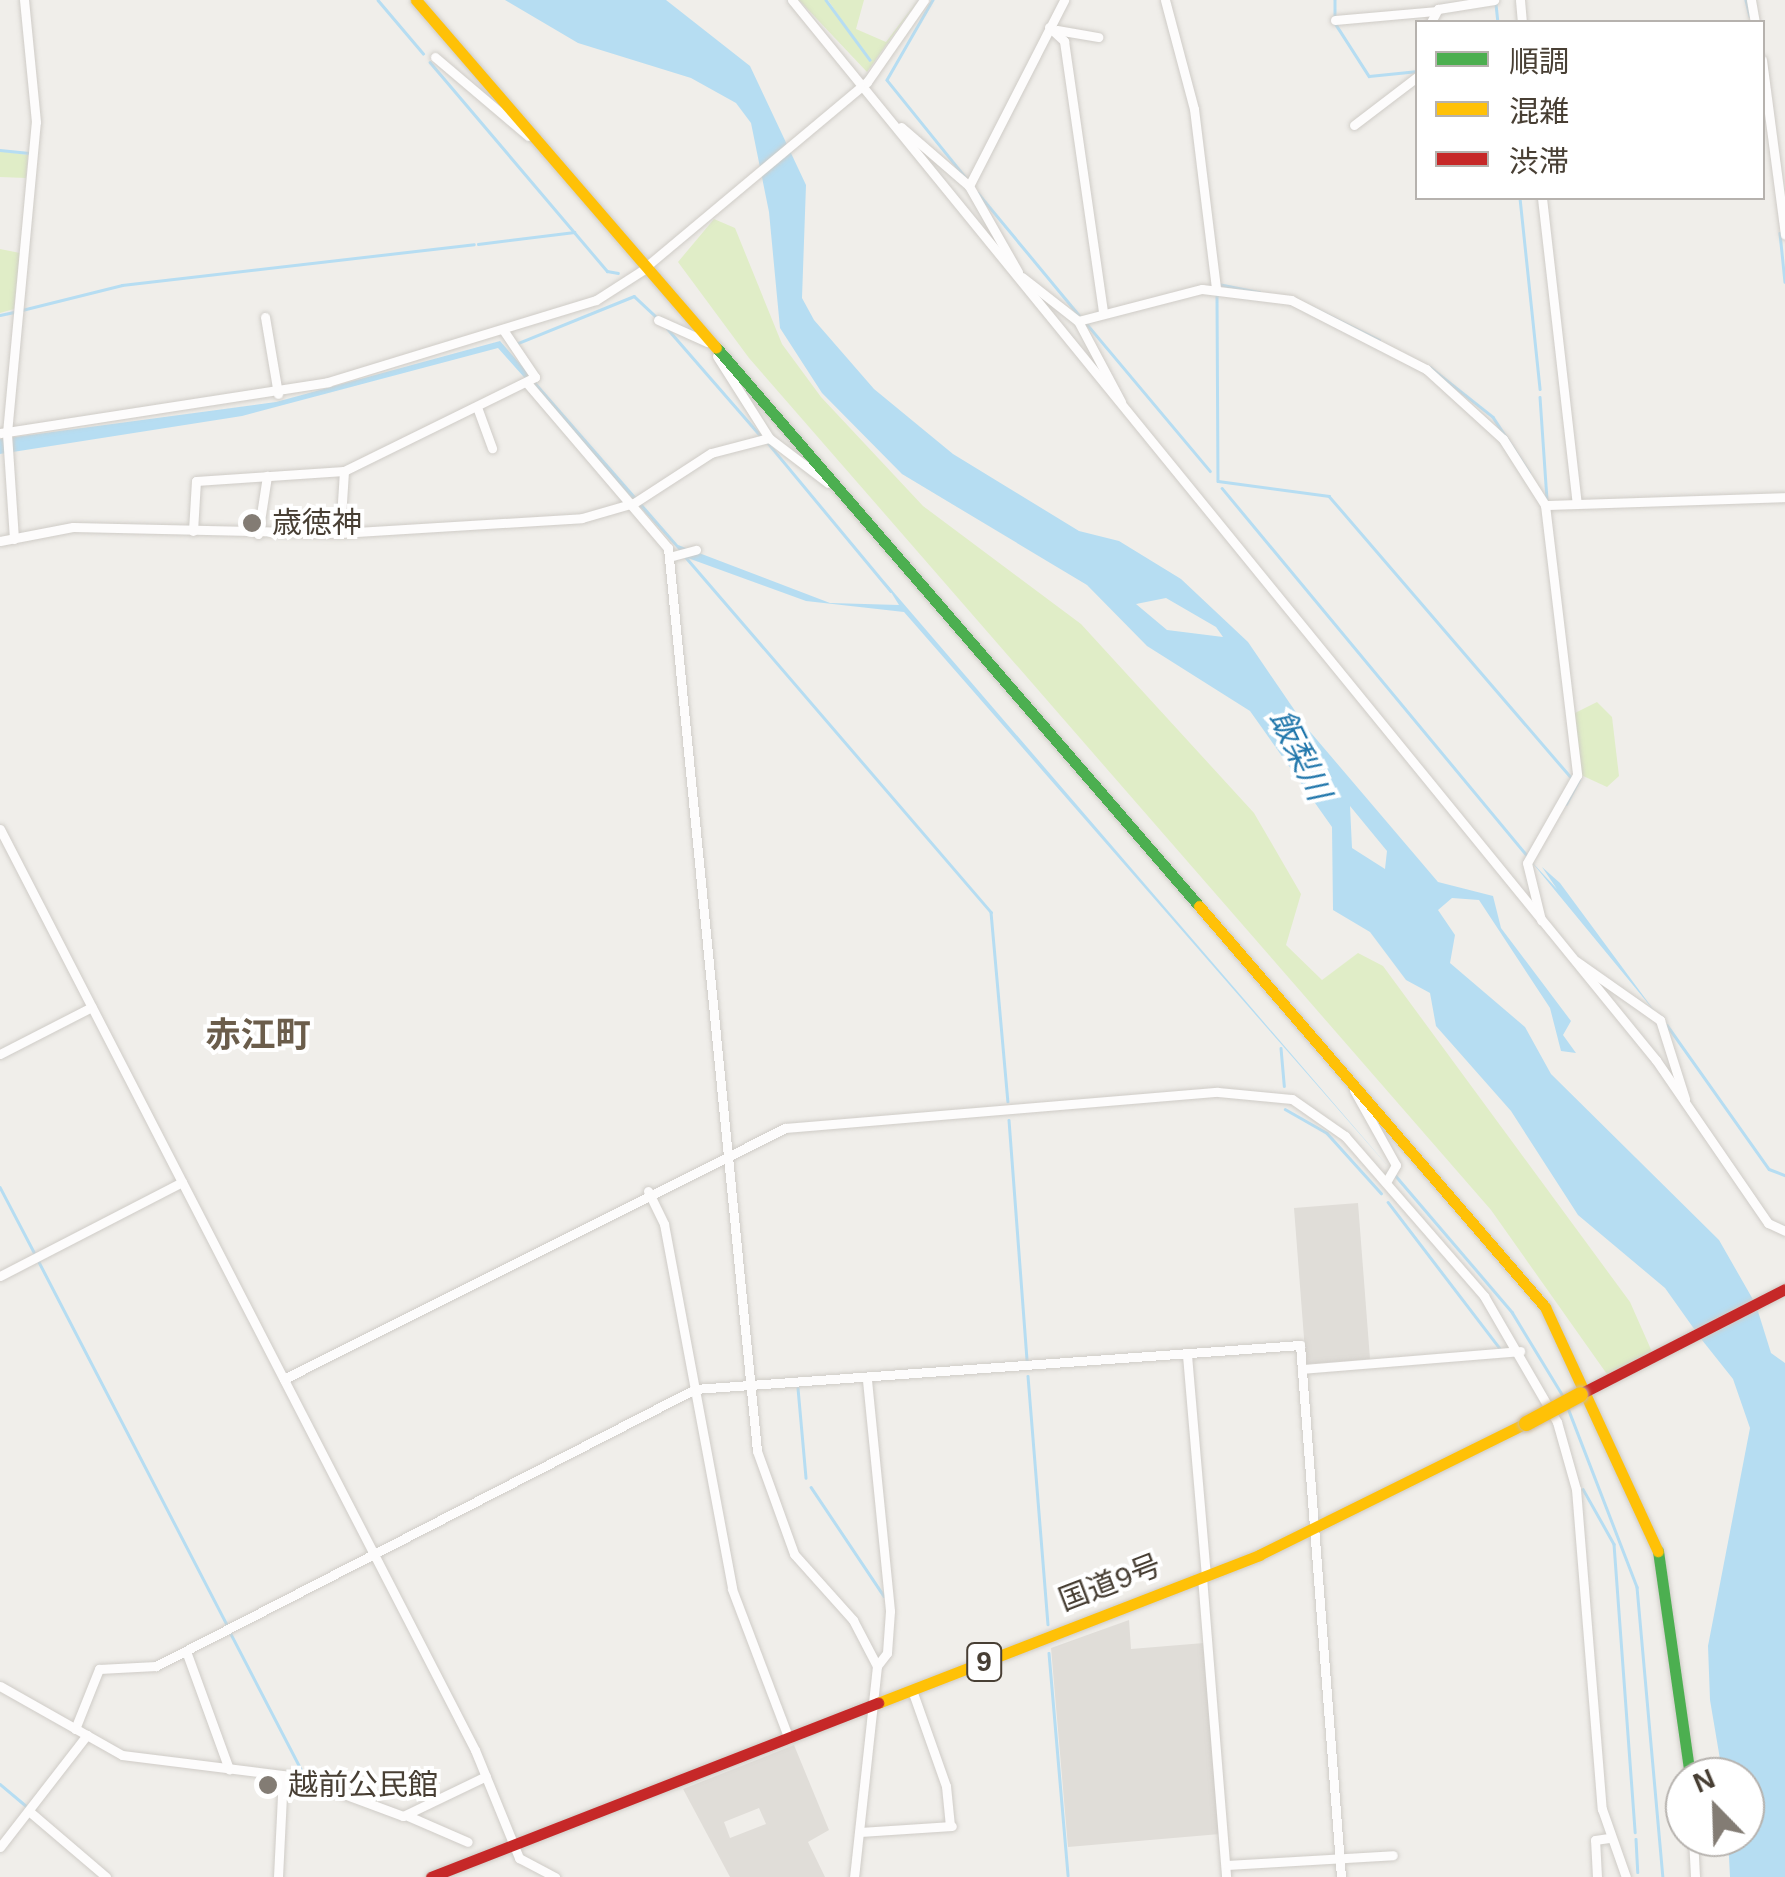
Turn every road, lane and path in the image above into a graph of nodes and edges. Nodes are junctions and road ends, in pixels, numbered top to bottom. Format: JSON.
{"nodes":[{"id":1,"x":24,"y":0,"type":"edge"},
{"id":2,"x":416,"y":0,"type":"edge"},
{"id":3,"x":792,"y":0,"type":"edge"},
{"id":4,"x":924,"y":0,"type":"edge"},
{"id":5,"x":1064,"y":0,"type":"edge"},
{"id":6,"x":1166,"y":0,"type":"edge"},
{"id":7,"x":1494,"y":0,"type":"edge"},
{"id":8,"x":1436,"y":11,"type":"junction"},
{"id":9,"x":1334,"y":20,"type":"dead end"},
{"id":10,"x":1432,"y":20,"type":"edge"},
{"id":11,"x":1053,"y":28,"type":"junction"},
{"id":12,"x":1098,"y":37,"type":"dead end"},
{"id":13,"x":434,"y":58,"type":"dead end"},
{"id":14,"x":1765,"y":72,"type":"edge"},
{"id":15,"x":1415,"y":78,"type":"edge"},
{"id":16,"x":863,"y":85,"type":"junction"},
{"id":17,"x":1354,"y":125,"type":"dead end"},
{"id":18,"x":898,"y":126,"type":"junction"},
{"id":19,"x":1780,"y":133,"type":"edge"},
{"id":20,"x":538,"y":140,"type":"junction"},
{"id":21,"x":969,"y":186,"type":"junction"},
{"id":22,"x":1542,"y":200,"type":"edge"},
{"id":23,"x":1785,"y":234,"type":"edge"},
{"id":24,"x":646,"y":268,"type":"junction"},
{"id":25,"x":1019,"y":277,"type":"junction"},
{"id":26,"x":1216,"y":288,"type":"junction"},
{"id":27,"x":1103,"y":312,"type":"junction"},
{"id":28,"x":265,"y":317,"type":"dead end"},
{"id":29,"x":659,"y":319,"type":"dead end"},
{"id":30,"x":1078,"y":321,"type":"junction"},
{"id":31,"x":504,"y":331,"type":"junction"},
{"id":32,"x":712,"y":342,"type":"junction"},
{"id":33,"x":530,"y":381,"type":"junction"},
{"id":34,"x":278,"y":394,"type":"junction"},
{"id":35,"x":1122,"y":406,"type":"junction"},
{"id":36,"x":477,"y":408,"type":"junction"},
{"id":37,"x":4,"y":434,"type":"edge"},
{"id":38,"x":769,"y":438,"type":"junction"},
{"id":39,"x":492,"y":448,"type":"dead end"},
{"id":40,"x":344,"y":471,"type":"junction"},
{"id":41,"x":267,"y":476,"type":"junction"},
{"id":42,"x":846,"y":493,"type":"junction"},
{"id":43,"x":1785,"y":497,"type":"edge"},
{"id":44,"x":637,"y":501,"type":"junction"},
{"id":45,"x":1577,"y":503,"type":"junction"},
{"id":46,"x":1545,"y":504,"type":"junction"},
{"id":47,"x":193,"y":532,"type":"junction"},
{"id":48,"x":340,"y":533,"type":"junction"},
{"id":49,"x":258,"y":534,"type":"junction"},
{"id":50,"x":14,"y":539,"type":"junction"},
{"id":51,"x":0,"y":541,"type":"edge"},
{"id":52,"x":691,"y":555,"type":"dead end"},
{"id":53,"x":669,"y":556,"type":"junction"},
{"id":54,"x":0,"y":829,"type":"edge"},
{"id":55,"x":1541,"y":920,"type":"junction"},
{"id":56,"x":1576,"y":961,"type":"junction"},
{"id":57,"x":92,"y":1007,"type":"junction"},
{"id":58,"x":0,"y":1054,"type":"edge"},
{"id":59,"x":1354,"y":1080,"type":"junction"},
{"id":60,"x":1685,"y":1099,"type":"junction"},
{"id":61,"x":728,"y":1151,"type":"junction"},
{"id":62,"x":182,"y":1182,"type":"junction"},
{"id":63,"x":1386,"y":1182,"type":"junction"},
{"id":64,"x":648,"y":1191,"type":"junction"},
{"id":65,"x":1785,"y":1231,"type":"edge"},
{"id":66,"x":0,"y":1276,"type":"edge"},
{"id":67,"x":1785,"y":1289,"type":"edge"},
{"id":68,"x":1520,"y":1351,"type":"junction"},
{"id":69,"x":1188,"y":1355,"type":"junction"},
{"id":70,"x":1302,"y":1369,"type":"junction"},
{"id":71,"x":284,"y":1378,"type":"junction"},
{"id":72,"x":866,"y":1380,"type":"junction"},
{"id":73,"x":747,"y":1387,"type":"junction"},
{"id":74,"x":695,"y":1389,"type":"junction"},
{"id":75,"x":1590,"y":1390,"type":"junction"},
{"id":76,"x":1312,"y":1532,"type":"junction"},
{"id":77,"x":374,"y":1554,"type":"junction"},
{"id":78,"x":1204,"y":1576,"type":"junction"},
{"id":79,"x":186,"y":1652,"type":"junction"},
{"id":80,"x":877,"y":1666,"type":"junction"},
{"id":81,"x":0,"y":1686,"type":"edge"},
{"id":82,"x":912,"y":1690,"type":"junction"},
{"id":83,"x":873,"y":1705,"type":"junction"},
{"id":84,"x":75,"y":1729,"type":"junction"},
{"id":85,"x":86,"y":1735,"type":"junction"},
{"id":86,"x":788,"y":1738,"type":"junction"},
{"id":87,"x":1688,"y":1757,"type":"edge"},
{"id":88,"x":229,"y":1769,"type":"junction"},
{"id":89,"x":282,"y":1776,"type":"junction"},
{"id":90,"x":486,"y":1776,"type":"junction"},
{"id":91,"x":30,"y":1812,"type":"junction"},
{"id":92,"x":408,"y":1816,"type":"junction"},
{"id":93,"x":860,"y":1832,"type":"junction"},
{"id":94,"x":1609,"y":1838,"type":"junction"},
{"id":95,"x":468,"y":1842,"type":"dead end"},
{"id":96,"x":514,"y":1844,"type":"junction"},
{"id":97,"x":0,"y":1846,"type":"edge"},
{"id":98,"x":1392,"y":1855,"type":"dead end"},
{"id":99,"x":1341,"y":1858,"type":"junction"},
{"id":100,"x":1227,"y":1865,"type":"junction"},
{"id":101,"x":106,"y":1877,"type":"edge"},
{"id":102,"x":278,"y":1877,"type":"edge"},
{"id":103,"x":431,"y":1877,"type":"edge"},
{"id":104,"x":554,"y":1877,"type":"edge"},
{"id":105,"x":854,"y":1877,"type":"edge"},
{"id":106,"x":1226,"y":1877,"type":"edge"},
{"id":107,"x":1341,"y":1877,"type":"edge"},
{"id":108,"x":1598,"y":1877,"type":"edge"},
{"id":109,"x":1626,"y":1877,"type":"edge"}],
"edges":[{"from":1,"to":37,"type":"street"},
{"from":2,"to":20,"type":"main road"},
{"from":3,"to":16,"type":"street"},
{"from":4,"to":16,"type":"street"},
{"from":5,"to":11,"type":"street"},
{"from":6,"to":26,"type":"street"},
{"from":7,"to":8,"type":"street"},
{"from":8,"to":9,"type":"street"},
{"from":8,"to":10,"type":"street"},
{"from":11,"to":12,"type":"street"},
{"from":11,"to":21,"type":"street"},
{"from":11,"to":27,"type":"street"},
{"from":13,"to":20,"type":"street"},
{"from":14,"to":19,"type":"street"},
{"from":15,"to":17,"type":"street"},
{"from":16,"to":18,"type":"street"},
{"from":16,"to":24,"type":"street"},
{"from":18,"to":21,"type":"street"},
{"from":18,"to":25,"type":"street"},
{"from":19,"to":23,"type":"street"},
{"from":20,"to":24,"type":"main road"},
{"from":21,"to":25,"type":"street"},
{"from":22,"to":45,"type":"street"},
{"from":24,"to":31,"type":"street"},
{"from":24,"to":32,"type":"main road"},
{"from":25,"to":30,"type":"street"},
{"from":25,"to":35,"type":"street"},
{"from":26,"to":27,"type":"street"},
{"from":26,"to":46,"type":"street"},
{"from":27,"to":30,"type":"street"},
{"from":28,"to":34,"type":"street"},
{"from":29,"to":32,"type":"street"},
{"from":30,"to":35,"type":"street"},
{"from":31,"to":33,"type":"street"},
{"from":31,"to":34,"type":"street"},
{"from":32,"to":38,"type":"street"},
{"from":32,"to":42,"type":"main road"},
{"from":33,"to":36,"type":"street"},
{"from":33,"to":44,"type":"street"},
{"from":34,"to":37,"type":"street"},
{"from":35,"to":55,"type":"street"},
{"from":36,"to":39,"type":"street"},
{"from":36,"to":40,"type":"street"},
{"from":37,"to":50,"type":"street"},
{"from":38,"to":42,"type":"street"},
{"from":38,"to":44,"type":"street"},
{"from":40,"to":41,"type":"street"},
{"from":40,"to":48,"type":"street"},
{"from":41,"to":47,"type":"street"},
{"from":41,"to":49,"type":"street"},
{"from":42,"to":59,"type":"main road"},
{"from":43,"to":45,"type":"street"},
{"from":44,"to":48,"type":"street"},
{"from":44,"to":53,"type":"street"},
{"from":45,"to":46,"type":"street"},
{"from":46,"to":55,"type":"street"},
{"from":47,"to":49,"type":"street"},
{"from":47,"to":50,"type":"street"},
{"from":48,"to":49,"type":"street"},
{"from":50,"to":51,"type":"street"},
{"from":52,"to":53,"type":"street"},
{"from":53,"to":61,"type":"street"},
{"from":54,"to":57,"type":"street"},
{"from":55,"to":56,"type":"street"},
{"from":56,"to":60,"type":"street"},
{"from":56,"to":60,"type":"street"},
{"from":57,"to":58,"type":"street"},
{"from":57,"to":62,"type":"street"},
{"from":59,"to":63,"type":"street"},
{"from":59,"to":75,"type":"main road"},
{"from":60,"to":65,"type":"street"},
{"from":61,"to":63,"type":"street"},
{"from":61,"to":64,"type":"street"},
{"from":61,"to":73,"type":"street"},
{"from":62,"to":66,"type":"street"},
{"from":62,"to":71,"type":"street"},
{"from":63,"to":68,"type":"street"},
{"from":64,"to":71,"type":"street"},
{"from":64,"to":74,"type":"street"},
{"from":67,"to":75,"type":"main road","name":"国道9号","number":"9"},
{"from":68,"to":70,"type":"street"},
{"from":68,"to":94,"type":"street"},
{"from":69,"to":70,"type":"street"},
{"from":69,"to":72,"type":"street"},
{"from":69,"to":78,"type":"street"},
{"from":70,"to":76,"type":"street"},
{"from":71,"to":77,"type":"street"},
{"from":72,"to":73,"type":"street"},
{"from":72,"to":80,"type":"street"},
{"from":73,"to":74,"type":"street"},
{"from":73,"to":80,"type":"street"},
{"from":74,"to":77,"type":"street"},
{"from":74,"to":86,"type":"street"},
{"from":75,"to":76,"type":"main road","name":"国道9号","number":"9","bridge":true},
{"from":75,"to":87,"type":"main road"},
{"from":76,"to":78,"type":"main road","name":"国道9号","number":"9"},
{"from":76,"to":99,"type":"street"},
{"from":77,"to":79,"type":"street"},
{"from":77,"to":90,"type":"street"},
{"from":78,"to":82,"type":"main road","name":"国道9号","number":"9"},
{"from":78,"to":100,"type":"street"},
{"from":79,"to":84,"type":"street"},
{"from":79,"to":88,"type":"street"},
{"from":80,"to":83,"type":"street"},
{"from":81,"to":84,"type":"street"},
{"from":82,"to":83,"type":"main road","name":"国道9号","number":"9"},
{"from":82,"to":93,"type":"street"},
{"from":83,"to":86,"type":"main road","name":"国道9号","number":"9"},
{"from":83,"to":93,"type":"street"},
{"from":84,"to":85,"type":"street"},
{"from":85,"to":88,"type":"street"},
{"from":85,"to":91,"type":"street"},
{"from":86,"to":96,"type":"main road","name":"国道9号","number":"9"},
{"from":88,"to":89,"type":"street"},
{"from":89,"to":92,"type":"street"},
{"from":89,"to":102,"type":"street"},
{"from":90,"to":92,"type":"street"},
{"from":90,"to":96,"type":"street"},
{"from":91,"to":97,"type":"street"},
{"from":91,"to":101,"type":"street"},
{"from":92,"to":95,"type":"street"},
{"from":93,"to":105,"type":"street"},
{"from":94,"to":108,"type":"street"},
{"from":94,"to":109,"type":"street"},
{"from":96,"to":103,"type":"main road","name":"国道9号","number":"9"},
{"from":96,"to":104,"type":"street"},
{"from":98,"to":99,"type":"street"},
{"from":99,"to":100,"type":"street"},
{"from":99,"to":107,"type":"street"},
{"from":100,"to":106,"type":"street"}]}
